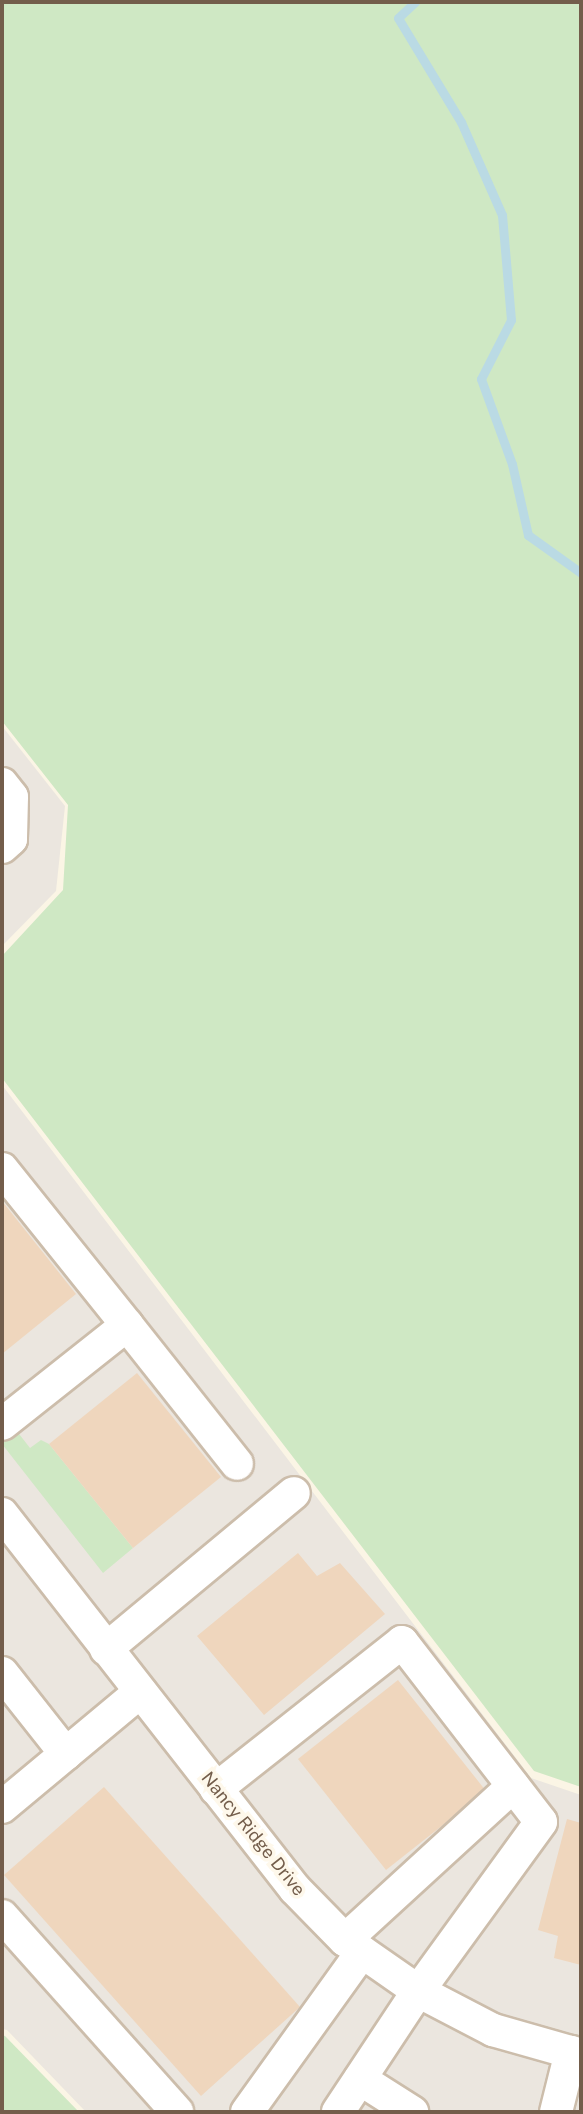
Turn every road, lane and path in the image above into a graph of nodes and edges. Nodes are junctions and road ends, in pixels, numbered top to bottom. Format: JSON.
{"nodes":[{"id":1,"x":2,"y":785,"type":"edge"},
{"id":2,"x":2,"y":847,"type":"edge"},
{"id":3,"x":2,"y":1169,"type":"edge"},
{"id":4,"x":127,"y":1325,"type":"junction"},
{"id":5,"x":2,"y":1424,"type":"edge"},
{"id":6,"x":237,"y":1464,"type":"dead end"},
{"id":7,"x":294,"y":1493,"type":"dead end"},
{"id":8,"x":2,"y":1514,"type":"edge"},
{"id":9,"x":106,"y":1649,"type":"junction"},
{"id":10,"x":2,"y":1674,"type":"edge"},
{"id":11,"x":140,"y":1692,"type":"junction"},
{"id":12,"x":66,"y":1754,"type":"junction"},
{"id":13,"x":513,"y":1786,"type":"junction"},
{"id":14,"x":216,"y":1789,"type":"junction"},
{"id":15,"x":2,"y":1808,"type":"edge"},
{"id":16,"x":2,"y":1916,"type":"edge"},
{"id":17,"x":354,"y":1946,"type":"junction"},
{"id":18,"x":418,"y":1991,"type":"junction"},
{"id":19,"x":576,"y":2054,"type":"edge"},
{"id":20,"x":360,"y":2079,"type":"junction"},
{"id":21,"x":177,"y":2112,"type":"edge"},
{"id":22,"x":247,"y":2112,"type":"edge"},
{"id":23,"x":338,"y":2112,"type":"edge"},
{"id":24,"x":412,"y":2112,"type":"edge"},
{"id":25,"x":556,"y":2112,"type":"edge"}],
"edges":[{"from":1,"to":2,"type":"street"},
{"from":3,"to":4,"type":"street"},
{"from":4,"to":5,"type":"street"},
{"from":4,"to":6,"type":"street"},
{"from":7,"to":9,"type":"street"},
{"from":8,"to":9,"type":"street","name":"Nancy Ridge Drive"},
{"from":9,"to":11,"type":"street","name":"Nancy Ridge Drive"},
{"from":10,"to":12,"type":"street"},
{"from":11,"to":12,"type":"street"},
{"from":11,"to":14,"type":"street","name":"Nancy Ridge Drive"},
{"from":12,"to":15,"type":"street"},
{"from":13,"to":14,"type":"street"},
{"from":13,"to":17,"type":"street"},
{"from":13,"to":18,"type":"street"},
{"from":14,"to":17,"type":"street","name":"Nancy Ridge Drive"},
{"from":16,"to":21,"type":"street"},
{"from":17,"to":18,"type":"street","name":"Nancy Ridge Drive"},
{"from":17,"to":22,"type":"street"},
{"from":18,"to":19,"type":"street","name":"Nancy Ridge Drive"},
{"from":18,"to":20,"type":"street"},
{"from":19,"to":25,"type":"street"},
{"from":20,"to":23,"type":"street"},
{"from":20,"to":24,"type":"street"}]}
